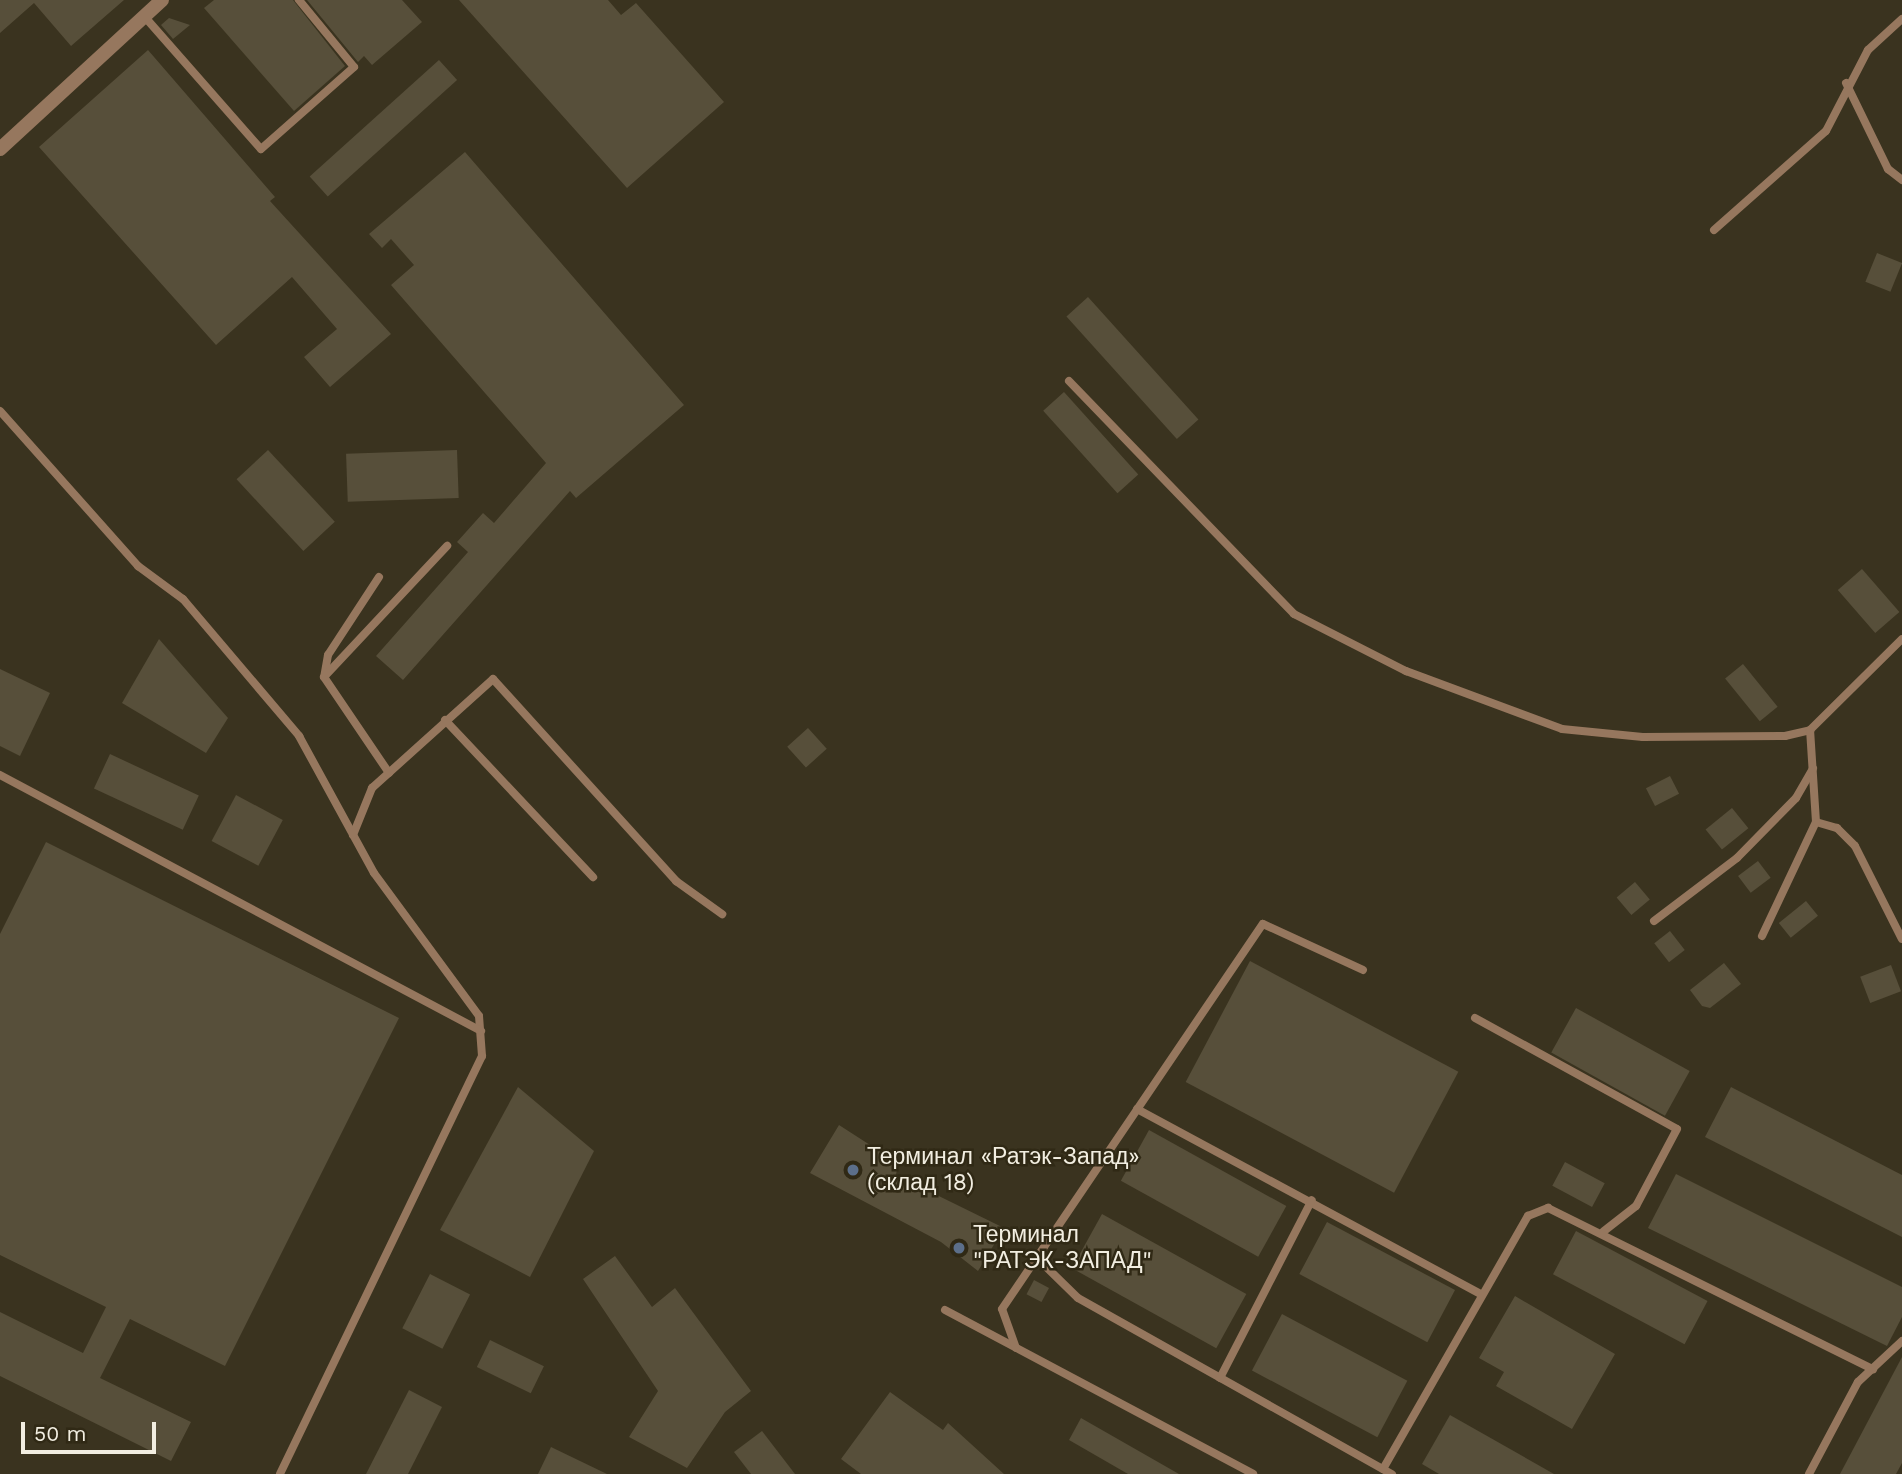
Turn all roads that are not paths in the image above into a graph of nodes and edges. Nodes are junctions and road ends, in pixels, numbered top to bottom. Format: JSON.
{"nodes":[{"id":1,"x":162,"y":0,"type":"edge"},
{"id":2,"x":299,"y":0,"type":"edge"},
{"id":3,"x":144,"y":16,"type":"junction"},
{"id":4,"x":1902,"y":19,"type":"edge"},
{"id":5,"x":1846,"y":83,"type":"junction"},
{"id":6,"x":0,"y":149,"type":"edge"},
{"id":7,"x":1902,"y":180,"type":"edge"},
{"id":8,"x":1714,"y":230,"type":"dead end"},
{"id":9,"x":1069,"y":381,"type":"dead end"},
{"id":10,"x":0,"y":411,"type":"edge"},
{"id":11,"x":447,"y":546,"type":"dead end"},
{"id":12,"x":379,"y":577,"type":"dead end"},
{"id":13,"x":1902,"y":639,"type":"edge"},
{"id":14,"x":324,"y":677,"type":"junction"},
{"id":15,"x":445,"y":720,"type":"junction"},
{"id":16,"x":1810,"y":730,"type":"junction"},
{"id":17,"x":1812,"y":768,"type":"junction"},
{"id":18,"x":389,"y":773,"type":"junction"},
{"id":19,"x":0,"y":775,"type":"edge"},
{"id":20,"x":1816,"y":822,"type":"junction"},
{"id":21,"x":353,"y":835,"type":"junction"},
{"id":22,"x":593,"y":877,"type":"dead end"},
{"id":23,"x":722,"y":914,"type":"dead end"},
{"id":24,"x":1654,"y":921,"type":"dead end"},
{"id":25,"x":1762,"y":936,"type":"dead end"},
{"id":26,"x":1902,"y":939,"type":"edge"},
{"id":27,"x":1363,"y":971,"type":"dead end"},
{"id":28,"x":1475,"y":1018,"type":"dead end"},
{"id":29,"x":481,"y":1031,"type":"junction"},
{"id":30,"x":1138,"y":1109,"type":"junction"},
{"id":31,"x":1312,"y":1200,"type":"junction"},
{"id":32,"x":1604,"y":1231,"type":"junction"},
{"id":33,"x":1037,"y":1258,"type":"junction"},
{"id":34,"x":1481,"y":1294,"type":"junction"},
{"id":35,"x":945,"y":1310,"type":"dead end"},
{"id":36,"x":1902,"y":1341,"type":"edge"},
{"id":37,"x":1016,"y":1348,"type":"junction"},
{"id":38,"x":1872,"y":1369,"type":"junction"},
{"id":39,"x":1220,"y":1378,"type":"junction"},
{"id":40,"x":1382,"y":1469,"type":"junction"},
{"id":41,"x":280,"y":1474,"type":"edge"},
{"id":42,"x":1253,"y":1474,"type":"edge"},
{"id":43,"x":1392,"y":1474,"type":"edge"},
{"id":44,"x":1809,"y":1474,"type":"edge"}],
"edges":[{"from":1,"to":3,"type":"street"},
{"from":2,"to":3,"type":"lane"},
{"from":3,"to":6,"type":"street"},
{"from":4,"to":5,"type":"lane"},
{"from":5,"to":7,"type":"lane"},
{"from":5,"to":8,"type":"lane"},
{"from":9,"to":16,"type":"lane"},
{"from":10,"to":21,"type":"lane"},
{"from":11,"to":14,"type":"lane"},
{"from":12,"to":14,"type":"lane"},
{"from":13,"to":16,"type":"lane"},
{"from":14,"to":18,"type":"lane"},
{"from":15,"to":18,"type":"lane"},
{"from":15,"to":22,"type":"lane"},
{"from":15,"to":23,"type":"lane"},
{"from":16,"to":17,"type":"lane"},
{"from":17,"to":20,"type":"lane"},
{"from":17,"to":24,"type":"lane"},
{"from":18,"to":21,"type":"lane"},
{"from":19,"to":29,"type":"lane"},
{"from":20,"to":25,"type":"lane"},
{"from":20,"to":26,"type":"lane"},
{"from":21,"to":29,"type":"lane"},
{"from":27,"to":30,"type":"lane"},
{"from":28,"to":32,"type":"lane"},
{"from":29,"to":41,"type":"lane"},
{"from":30,"to":31,"type":"lane"},
{"from":30,"to":33,"type":"lane"},
{"from":31,"to":34,"type":"lane"},
{"from":31,"to":39,"type":"lane"},
{"from":32,"to":34,"type":"lane"},
{"from":32,"to":38,"type":"lane"},
{"from":33,"to":37,"type":"lane"},
{"from":33,"to":39,"type":"lane"},
{"from":34,"to":40,"type":"lane"},
{"from":35,"to":37,"type":"lane"},
{"from":36,"to":38,"type":"lane"},
{"from":37,"to":42,"type":"lane"},
{"from":38,"to":44,"type":"lane"},
{"from":39,"to":40,"type":"lane"},
{"from":40,"to":43,"type":"lane"}]}
